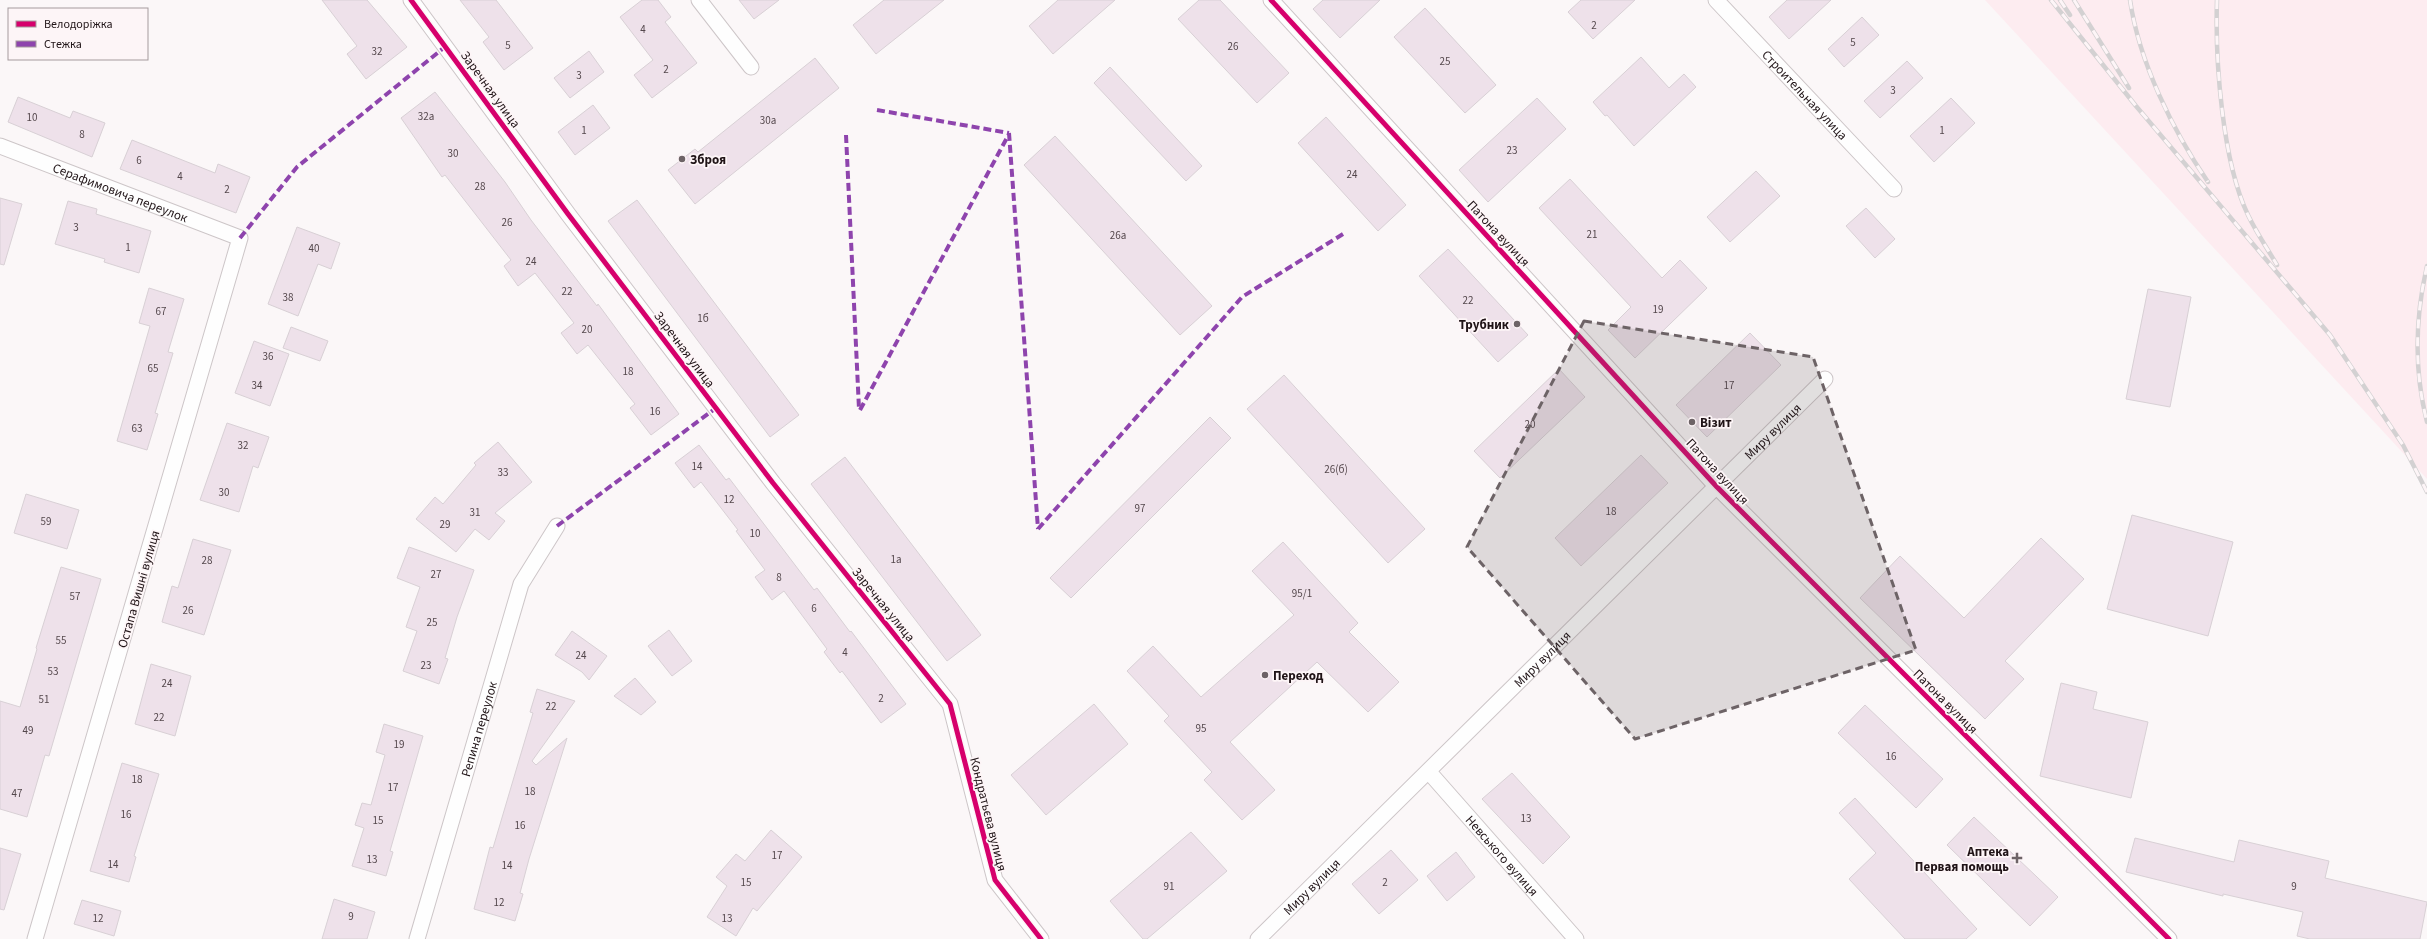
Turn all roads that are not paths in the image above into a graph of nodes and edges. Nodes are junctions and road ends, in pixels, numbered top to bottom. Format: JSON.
{"nodes":[{"id":1,"x":411,"y":0,"type":"edge"},
{"id":2,"x":699,"y":0,"type":"edge"},
{"id":3,"x":1271,"y":0,"type":"edge"},
{"id":4,"x":1716,"y":0,"type":"edge"},
{"id":5,"x":751,"y":67,"type":"dead end"},
{"id":6,"x":0,"y":146,"type":"edge"},
{"id":7,"x":1894,"y":189,"type":"dead end"},
{"id":8,"x":240,"y":238,"type":"joint"},
{"id":9,"x":1826,"y":379,"type":"dead end"},
{"id":10,"x":1717,"y":487,"type":"junction"},
{"id":11,"x":556,"y":526,"type":"dead end"},
{"id":12,"x":950,"y":704,"type":"joint"},
{"id":13,"x":1429,"y":772,"type":"junction"},
{"id":14,"x":35,"y":939,"type":"edge"},
{"id":15,"x":417,"y":939,"type":"edge"},
{"id":16,"x":1041,"y":939,"type":"edge"},
{"id":17,"x":1258,"y":939,"type":"edge"},
{"id":18,"x":1576,"y":939,"type":"edge"},
{"id":19,"x":2169,"y":939,"type":"edge"}],
"edges":[{"from":1,"to":12,"type":"street","name":"Заречная улица"},
{"from":2,"to":5,"type":"street"},
{"from":3,"to":10,"type":"street","name":"Патона вулиця"},
{"from":4,"to":7,"type":"street","name":"Строительная улица"},
{"from":6,"to":8,"type":"street","name":"Серафимовича переулок"},
{"from":8,"to":14,"type":"street","name":"Остапа Вишні вулиця"},
{"from":9,"to":10,"type":"street","name":"Миру вулиця"},
{"from":10,"to":13,"type":"street","name":"Миру вулиця"},
{"from":10,"to":19,"type":"street","name":"Патона вулиця"},
{"from":11,"to":15,"type":"street","name":"Репина переулок"},
{"from":12,"to":16,"type":"street","name":"Кондратьєва вулиця"},
{"from":13,"to":17,"type":"street","name":"Миру вулиця"},
{"from":13,"to":18,"type":"street","name":"Невського вулиця"}]}
